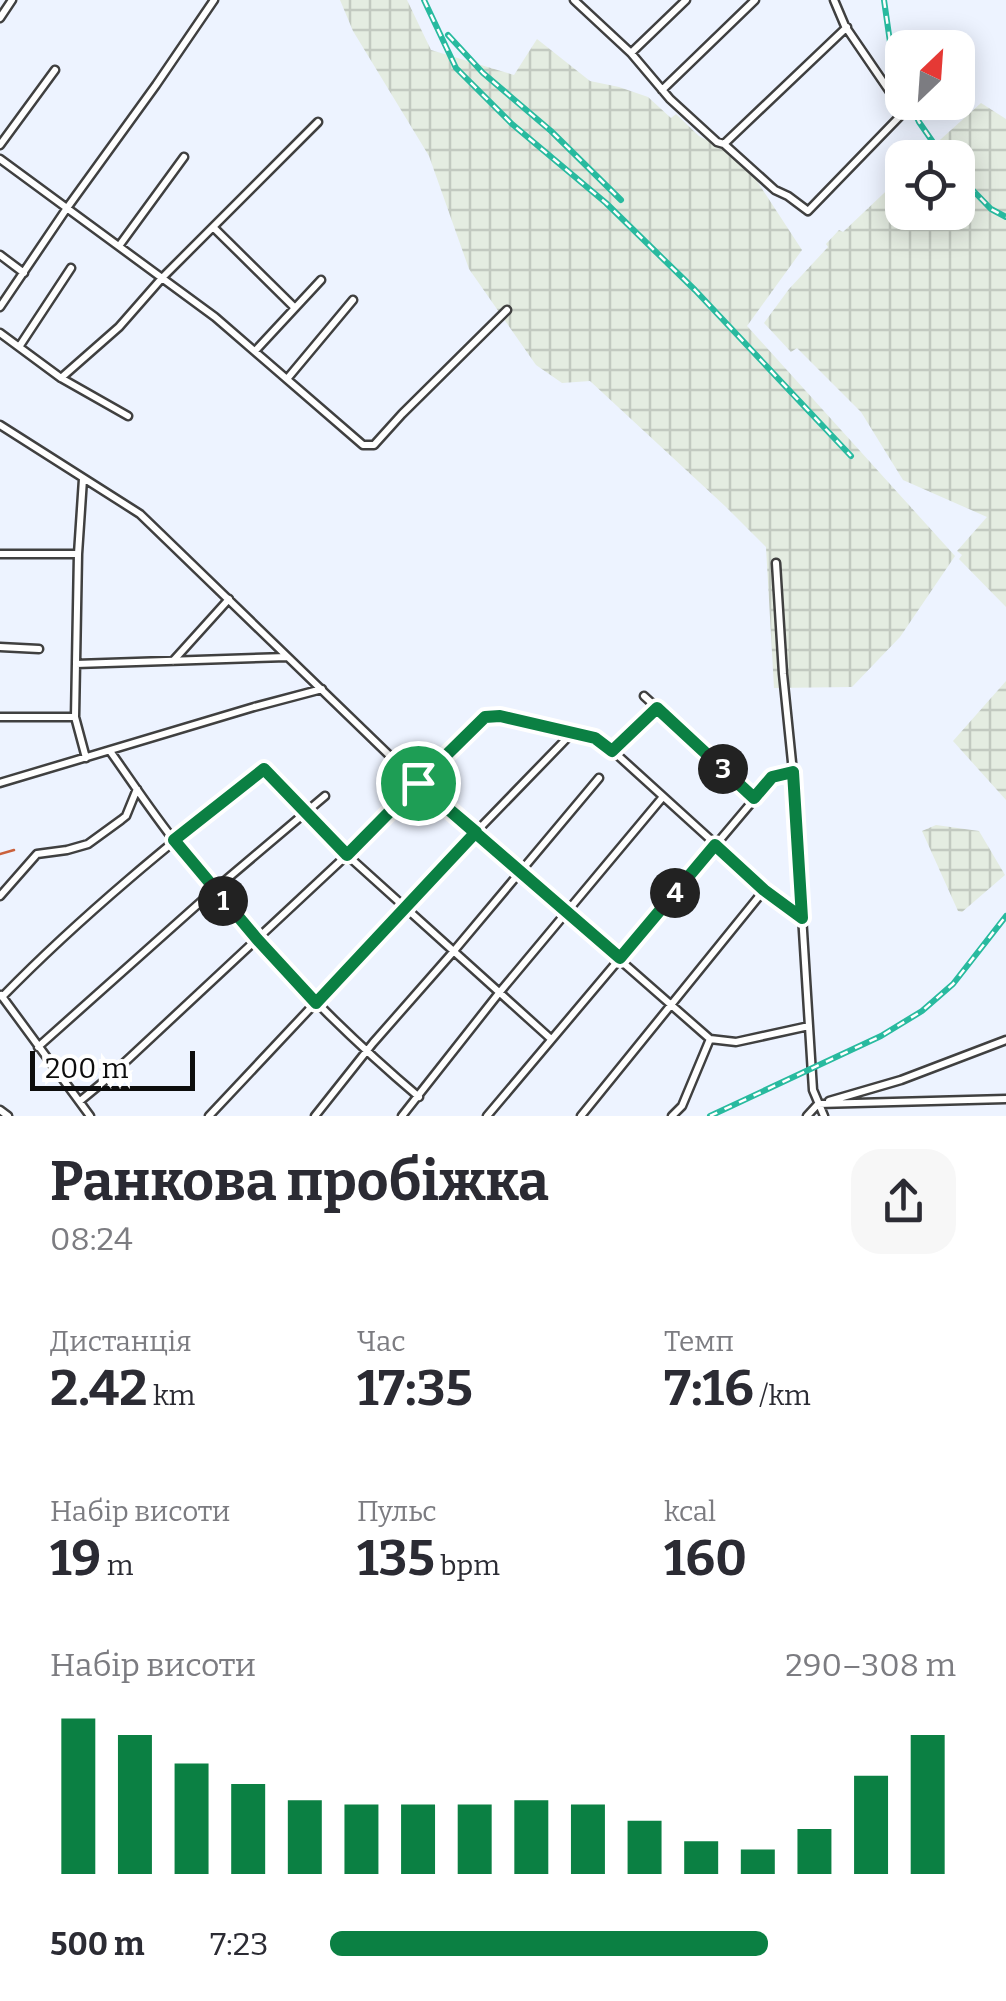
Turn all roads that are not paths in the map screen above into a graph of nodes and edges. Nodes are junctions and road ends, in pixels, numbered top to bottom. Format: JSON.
{"nodes":[{"id":1,"x":12,"y":0,"type":"edge"},
{"id":2,"x":214,"y":0,"type":"edge"},
{"id":3,"x":574,"y":0,"type":"edge"},
{"id":4,"x":686,"y":0,"type":"edge"},
{"id":5,"x":755,"y":0,"type":"edge"},
{"id":6,"x":834,"y":0,"type":"edge"},
{"id":7,"x":4,"y":6,"type":"edge"},
{"id":8,"x":0,"y":18,"type":"edge"},
{"id":9,"x":847,"y":27,"type":"junction"},
{"id":10,"x":631,"y":53,"type":"junction"},
{"id":11,"x":55,"y":70,"type":"dead end"},
{"id":12,"x":885,"y":84,"type":"edge"},
{"id":13,"x":662,"y":90,"type":"junction"},
{"id":14,"x":896,"y":120,"type":"edge"},
{"id":15,"x":318,"y":122,"type":"dead end"},
{"id":16,"x":724,"y":144,"type":"junction"},
{"id":17,"x":0,"y":146,"type":"edge"},
{"id":18,"x":184,"y":156,"type":"dead end"},
{"id":19,"x":0,"y":159,"type":"edge"},
{"id":20,"x":67,"y":208,"type":"junction"},
{"id":21,"x":213,"y":228,"type":"junction"},
{"id":22,"x":119,"y":246,"type":"junction"},
{"id":23,"x":0,"y":255,"type":"edge"},
{"id":24,"x":71,"y":268,"type":"dead end"},
{"id":25,"x":24,"y":273,"type":"junction"},
{"id":26,"x":162,"y":278,"type":"junction"},
{"id":27,"x":320,"y":280,"type":"dead end"},
{"id":28,"x":354,"y":300,"type":"dead end"},
{"id":29,"x":0,"y":307,"type":"edge"},
{"id":30,"x":295,"y":308,"type":"junction"},
{"id":31,"x":507,"y":310,"type":"dead end"},
{"id":32,"x":1,"y":336,"type":"edge"},
{"id":33,"x":20,"y":348,"type":"junction"},
{"id":34,"x":256,"y":350,"type":"junction"},
{"id":35,"x":61,"y":378,"type":"junction"},
{"id":36,"x":286,"y":379,"type":"junction"},
{"id":37,"x":128,"y":416,"type":"dead end"},
{"id":38,"x":0,"y":425,"type":"edge"},
{"id":39,"x":83,"y":479,"type":"junction"},
{"id":40,"x":0,"y":554,"type":"edge"},
{"id":41,"x":78,"y":554,"type":"junction"},
{"id":42,"x":776,"y":563,"type":"dead end"},
{"id":43,"x":229,"y":599,"type":"junction"},
{"id":44,"x":0,"y":647,"type":"edge"},
{"id":45,"x":39,"y":649,"type":"dead end"},
{"id":46,"x":288,"y":656,"type":"junction"},
{"id":47,"x":172,"y":661,"type":"junction"},
{"id":48,"x":76,"y":664,"type":"junction"},
{"id":49,"x":322,"y":688,"type":"junction"},
{"id":50,"x":644,"y":696,"type":"dead end"},
{"id":51,"x":657,"y":708,"type":"junction"},
{"id":52,"x":0,"y":717,"type":"edge"},
{"id":53,"x":76,"y":718,"type":"junction"},
{"id":54,"x":572,"y":733,"type":"junction"},
{"id":55,"x":110,"y":751,"type":"junction"},
{"id":56,"x":612,"y":751,"type":"junction"},
{"id":57,"x":86,"y":758,"type":"junction"},
{"id":58,"x":793,"y":772,"type":"junction"},
{"id":59,"x":599,"y":778,"type":"dead end"},
{"id":60,"x":0,"y":782,"type":"edge"},
{"id":61,"x":418,"y":783,"type":"junction"},
{"id":62,"x":138,"y":789,"type":"junction"},
{"id":63,"x":326,"y":796,"type":"dead end"},
{"id":64,"x":662,"y":798,"type":"junction"},
{"id":65,"x":754,"y":798,"type":"junction"},
{"id":66,"x":306,"y":813,"type":"junction"},
{"id":67,"x":476,"y":832,"type":"junction"},
{"id":68,"x":174,"y":840,"type":"junction"},
{"id":69,"x":715,"y":845,"type":"junction"},
{"id":70,"x":347,"y":855,"type":"junction"},
{"id":71,"x":520,"y":871,"type":"junction"},
{"id":72,"x":214,"y":890,"type":"junction"},
{"id":73,"x":764,"y":890,"type":"junction"},
{"id":74,"x":0,"y":896,"type":"edge"},
{"id":75,"x":405,"y":907,"type":"junction"},
{"id":76,"x":566,"y":912,"type":"junction"},
{"id":77,"x":802,"y":918,"type":"junction"},
{"id":78,"x":257,"y":939,"type":"junction"},
{"id":79,"x":453,"y":952,"type":"junction"},
{"id":80,"x":620,"y":958,"type":"junction"},
{"id":81,"x":499,"y":994,"type":"junction"},
{"id":82,"x":1,"y":996,"type":"edge"},
{"id":83,"x":316,"y":1003,"type":"junction"},
{"id":84,"x":672,"y":1006,"type":"junction"},
{"id":85,"x":809,"y":1026,"type":"junction"},
{"id":86,"x":551,"y":1039,"type":"junction"},
{"id":87,"x":710,"y":1039,"type":"junction"},
{"id":88,"x":1006,"y":1040,"type":"edge"},
{"id":89,"x":38,"y":1047,"type":"junction"},
{"id":90,"x":366,"y":1052,"type":"junction"},
{"id":91,"x":419,"y":1097,"type":"junction"},
{"id":92,"x":1006,"y":1099,"type":"edge"},
{"id":93,"x":80,"y":1102,"type":"junction"},
{"id":94,"x":818,"y":1104,"type":"junction"},
{"id":95,"x":0,"y":1110,"type":"edge"},
{"id":96,"x":8,"y":1116,"type":"edge"},
{"id":97,"x":90,"y":1116,"type":"edge"},
{"id":98,"x":208,"y":1116,"type":"edge"},
{"id":99,"x":315,"y":1116,"type":"edge"},
{"id":100,"x":402,"y":1116,"type":"edge"},
{"id":101,"x":487,"y":1116,"type":"edge"},
{"id":102,"x":581,"y":1116,"type":"edge"},
{"id":103,"x":672,"y":1116,"type":"edge"},
{"id":104,"x":807,"y":1116,"type":"edge"},
{"id":105,"x":824,"y":1116,"type":"edge"}],
"edges":[{"from":1,"to":7,"type":"street"},
{"from":2,"to":20,"type":"street"},
{"from":3,"to":10,"type":"street"},
{"from":4,"to":10,"type":"street"},
{"from":5,"to":13,"type":"street"},
{"from":6,"to":9,"type":"street"},
{"from":7,"to":8,"type":"street"},
{"from":9,"to":12,"type":"street"},
{"from":9,"to":16,"type":"street"},
{"from":10,"to":13,"type":"street"},
{"from":11,"to":17,"type":"street"},
{"from":13,"to":16,"type":"street"},
{"from":14,"to":16,"type":"street"},
{"from":15,"to":21,"type":"street"},
{"from":18,"to":22,"type":"street"},
{"from":19,"to":20,"type":"street"},
{"from":20,"to":22,"type":"street"},
{"from":20,"to":25,"type":"street"},
{"from":21,"to":26,"type":"street"},
{"from":21,"to":30,"type":"street"},
{"from":22,"to":26,"type":"street"},
{"from":23,"to":25,"type":"street"},
{"from":24,"to":33,"type":"street"},
{"from":25,"to":29,"type":"street"},
{"from":26,"to":34,"type":"street"},
{"from":26,"to":35,"type":"street"},
{"from":27,"to":30,"type":"street"},
{"from":28,"to":36,"type":"street"},
{"from":30,"to":34,"type":"street"},
{"from":31,"to":36,"type":"street"},
{"from":32,"to":33,"type":"street"},
{"from":33,"to":35,"type":"street"},
{"from":34,"to":36,"type":"street"},
{"from":35,"to":37,"type":"street"},
{"from":38,"to":39,"type":"street"},
{"from":39,"to":41,"type":"street"},
{"from":39,"to":43,"type":"street"},
{"from":40,"to":41,"type":"street"},
{"from":41,"to":48,"type":"street"},
{"from":42,"to":58,"type":"street"},
{"from":43,"to":46,"type":"street"},
{"from":43,"to":47,"type":"street"},
{"from":44,"to":45,"type":"street"},
{"from":46,"to":47,"type":"street"},
{"from":46,"to":49,"type":"street"},
{"from":47,"to":48,"type":"street"},
{"from":48,"to":53,"type":"street"},
{"from":49,"to":55,"type":"street"},
{"from":49,"to":61,"type":"street"},
{"from":50,"to":51,"type":"street"},
{"from":51,"to":56,"type":"street"},
{"from":51,"to":65,"type":"street"},
{"from":52,"to":53,"type":"street"},
{"from":53,"to":57,"type":"street"},
{"from":54,"to":56,"type":"street"},
{"from":54,"to":61,"type":"street"},
{"from":54,"to":67,"type":"street"},
{"from":55,"to":57,"type":"street"},
{"from":55,"to":62,"type":"street"},
{"from":56,"to":64,"type":"street"},
{"from":57,"to":60,"type":"street"},
{"from":58,"to":65,"type":"street"},
{"from":58,"to":77,"type":"street"},
{"from":59,"to":71,"type":"street"},
{"from":61,"to":67,"type":"street"},
{"from":61,"to":70,"type":"street"},
{"from":62,"to":68,"type":"street"},
{"from":62,"to":74,"type":"street"},
{"from":63,"to":66,"type":"street"},
{"from":64,"to":69,"type":"street"},
{"from":64,"to":76,"type":"street"},
{"from":65,"to":69,"type":"street"},
{"from":66,"to":68,"type":"street"},
{"from":66,"to":70,"type":"street"},
{"from":66,"to":72,"type":"street"},
{"from":67,"to":71,"type":"street"},
{"from":67,"to":75,"type":"street"},
{"from":68,"to":72,"type":"street"},
{"from":68,"to":82,"type":"street"},
{"from":69,"to":73,"type":"street"},
{"from":69,"to":80,"type":"street"},
{"from":70,"to":75,"type":"street"},
{"from":70,"to":78,"type":"street"},
{"from":71,"to":76,"type":"street"},
{"from":71,"to":79,"type":"street"},
{"from":72,"to":78,"type":"street"},
{"from":72,"to":89,"type":"street"},
{"from":73,"to":77,"type":"street"},
{"from":73,"to":84,"type":"street"},
{"from":75,"to":79,"type":"street"},
{"from":75,"to":83,"type":"street"},
{"from":76,"to":80,"type":"street"},
{"from":76,"to":81,"type":"street"},
{"from":77,"to":85,"type":"street"},
{"from":78,"to":83,"type":"street"},
{"from":78,"to":93,"type":"street"},
{"from":79,"to":81,"type":"street"},
{"from":79,"to":90,"type":"street"},
{"from":80,"to":84,"type":"street"},
{"from":80,"to":86,"type":"street"},
{"from":81,"to":86,"type":"street"},
{"from":81,"to":91,"type":"street"},
{"from":82,"to":89,"type":"street"},
{"from":83,"to":90,"type":"street"},
{"from":83,"to":98,"type":"street"},
{"from":84,"to":87,"type":"street"},
{"from":84,"to":102,"type":"street"},
{"from":85,"to":87,"type":"street"},
{"from":85,"to":94,"type":"street"},
{"from":86,"to":101,"type":"street"},
{"from":87,"to":103,"type":"street"},
{"from":88,"to":94,"type":"street"},
{"from":89,"to":93,"type":"street"},
{"from":90,"to":91,"type":"street"},
{"from":90,"to":99,"type":"street"},
{"from":91,"to":100,"type":"street"},
{"from":92,"to":94,"type":"street"},
{"from":93,"to":97,"type":"street"},
{"from":94,"to":104,"type":"street"},
{"from":94,"to":105,"type":"street"},
{"from":95,"to":96,"type":"street"}]}
